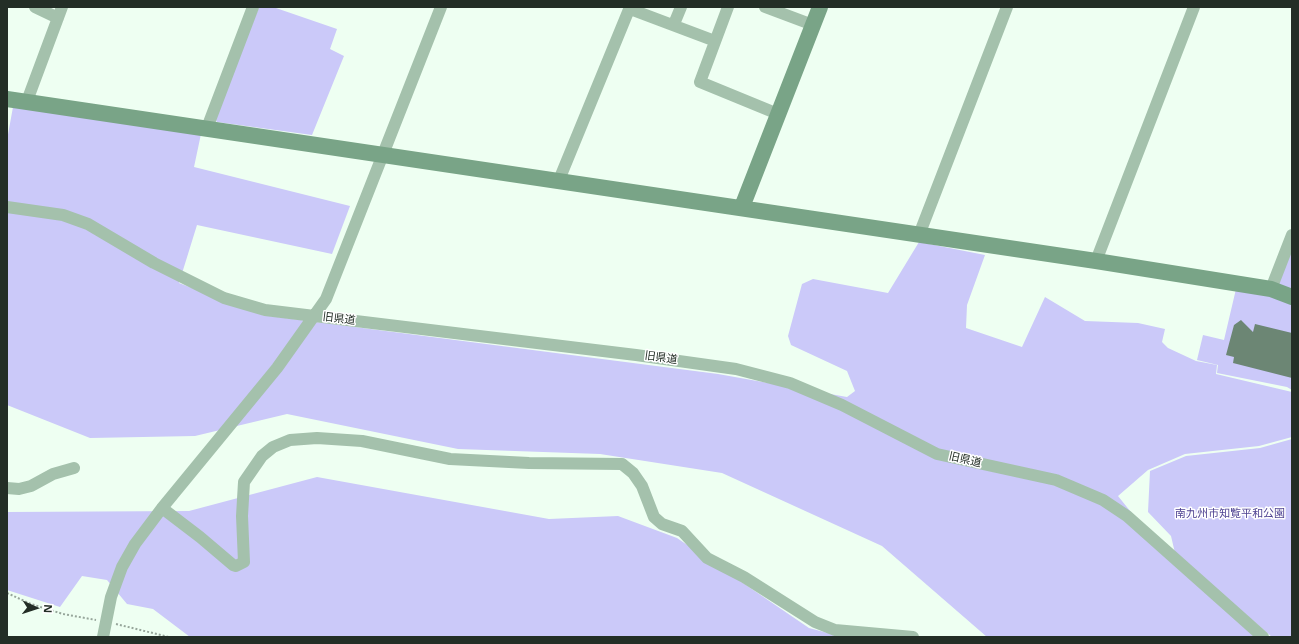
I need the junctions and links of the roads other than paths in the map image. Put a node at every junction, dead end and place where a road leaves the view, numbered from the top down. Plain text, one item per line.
1 (35, 7) edge
2 (253, 7) edge
3 (441, 7) edge
4 (681, 7) edge
5 (728, 7) edge
6 (765, 7) edge
7 (820, 7) edge
8 (1007, 7) edge
9 (1194, 7) edge
10 (630, 8) edge
11 (60, 12) edge
12 (674, 24) junction
13 (813, 25) junction
14 (715, 41) junction
15 (7, 99) edge
16 (27, 102) junction
17 (778, 114) junction
18 (207, 128) junction
19 (383, 154) junction
20 (559, 180) junction
21 (7, 207) edge
22 (742, 207) junction
23 (919, 235) junction
24 (1292, 235) edge
25 (1096, 261) junction
26 (1271, 289) junction
27 (1292, 297) edge
28 (314, 316) junction
29 (74, 468) dead end
30 (7, 488) edge
31 (162, 508) junction
32 (103, 637) edge
33 (913, 637) edge
34 (1263, 637) edge

1 - 11 street
2 - 18 street
3 - 19 street
4 - 12 street
5 - 14 street
6 - 13 street
7 - 13 street
8 - 23 street
9 - 25 street
10 - 12 street
10 - 20 street
11 - 16 street
12 - 14 street
13 - 17 street
14 - 17 street
15 - 16 street
16 - 18 street
17 - 22 street
18 - 19 street
19 - 20 street
19 - 28 street
20 - 22 street
21 - 28 street, 旧県道
22 - 23 street
23 - 25 street
24 - 26 street
25 - 26 street
26 - 27 street
28 - 31 street
28 - 34 street, 旧県道
29 - 30 street
31 - 32 street
31 - 33 street

